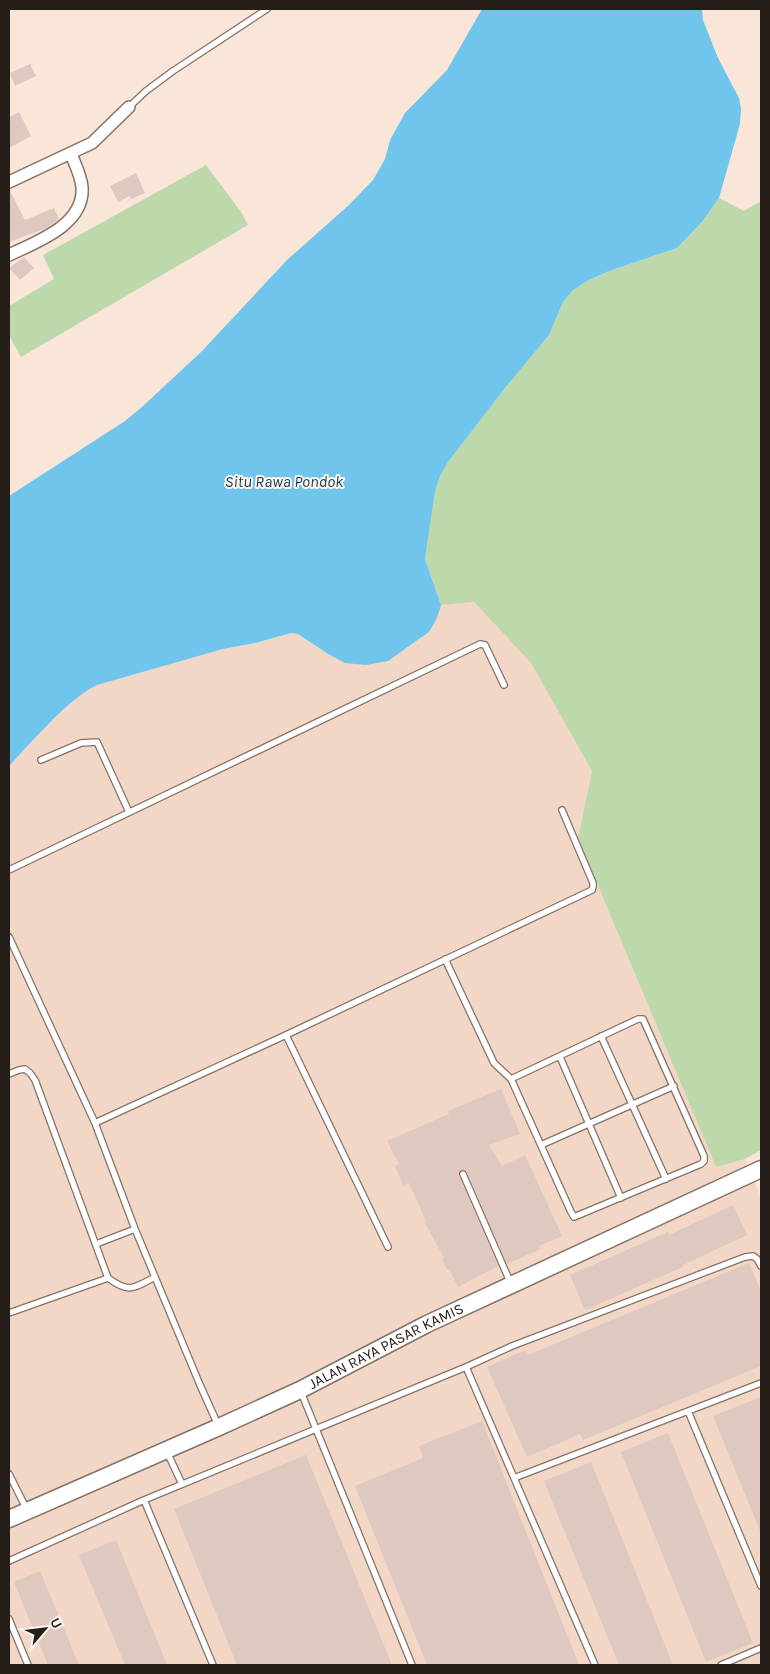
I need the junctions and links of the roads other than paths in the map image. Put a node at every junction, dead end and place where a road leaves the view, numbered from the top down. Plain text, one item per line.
1 (267, 9) edge
2 (129, 107) joint
3 (71, 154) junction
4 (9, 182) edge
5 (9, 255) edge
6 (504, 685) dead end
7 (41, 760) dead end
8 (562, 810) dead end
9 (128, 812) junction
10 (9, 870) edge
11 (9, 938) edge
12 (445, 959) junction
13 (286, 1035) junction
14 (601, 1036) junction
15 (560, 1057) junction
16 (9, 1074) edge
17 (511, 1079) junction
18 (674, 1086) junction
19 (632, 1106) junction
20 (95, 1123) junction
21 (589, 1124) junction
22 (541, 1145) junction
23 (761, 1169) edge
24 (463, 1174) dead end
25 (666, 1179) junction
26 (621, 1198) junction
27 (135, 1229) junction
28 (96, 1244) junction
29 (388, 1247) dead end
30 (761, 1266) edge
31 (155, 1277) junction
32 (108, 1278) junction
33 (511, 1284) junction
34 (9, 1313) edge
35 (466, 1367) junction
36 (761, 1383) edge
37 (300, 1390) junction
38 (688, 1411) junction
39 (219, 1427) junction
40 (315, 1428) junction
41 (166, 1450) junction
42 (9, 1474) edge
43 (514, 1478) junction
44 (182, 1484) junction
45 (144, 1500) junction
46 (27, 1510) junction
47 (9, 1519) edge
48 (9, 1561) edge
49 (761, 1586) edge
50 (9, 1619) edge
51 (761, 1648) edge
52 (28, 1665) edge
53 (213, 1665) edge
54 (412, 1665) edge
55 (595, 1665) edge
56 (722, 1665) edge

1 - 2 lane
2 - 3 street
3 - 4 street
3 - 5 street
6 - 9 lane
7 - 9 lane
8 - 12 lane
9 - 10 lane
11 - 20 lane
12 - 13 lane
12 - 17 lane
13 - 20 lane
13 - 29 lane
14 - 15 lane
14 - 18 lane
14 - 19 lane
15 - 17 lane
15 - 21 lane
16 - 28 lane
17 - 22 lane
18 - 19 lane
18 - 25 lane
19 - 21 lane
19 - 25 lane
20 - 27 lane
21 - 22 lane
21 - 26 lane
22 - 26 lane
23 - 33 main road, JALAN RAYA PASAR KAMIS
24 - 33 lane
25 - 26 lane
27 - 28 lane
27 - 31 lane
28 - 32 lane
30 - 35 lane
31 - 32 lane
31 - 39 lane
32 - 34 lane
33 - 37 main road, JALAN RAYA PASAR KAMIS
35 - 40 lane
35 - 43 lane
36 - 38 lane
37 - 39 main road, JALAN RAYA PASAR KAMIS
37 - 40 lane
38 - 43 lane
38 - 49 lane
39 - 41 main road, JALAN RAYA PASAR KAMIS
40 - 44 lane
40 - 54 lane
41 - 44 lane
41 - 46 main road, JALAN RAYA PASAR KAMIS
42 - 46 lane
43 - 55 lane
44 - 45 lane
45 - 48 lane
45 - 53 lane
46 - 47 main road, JALAN RAYA PASAR KAMIS
50 - 52 lane
51 - 56 lane

